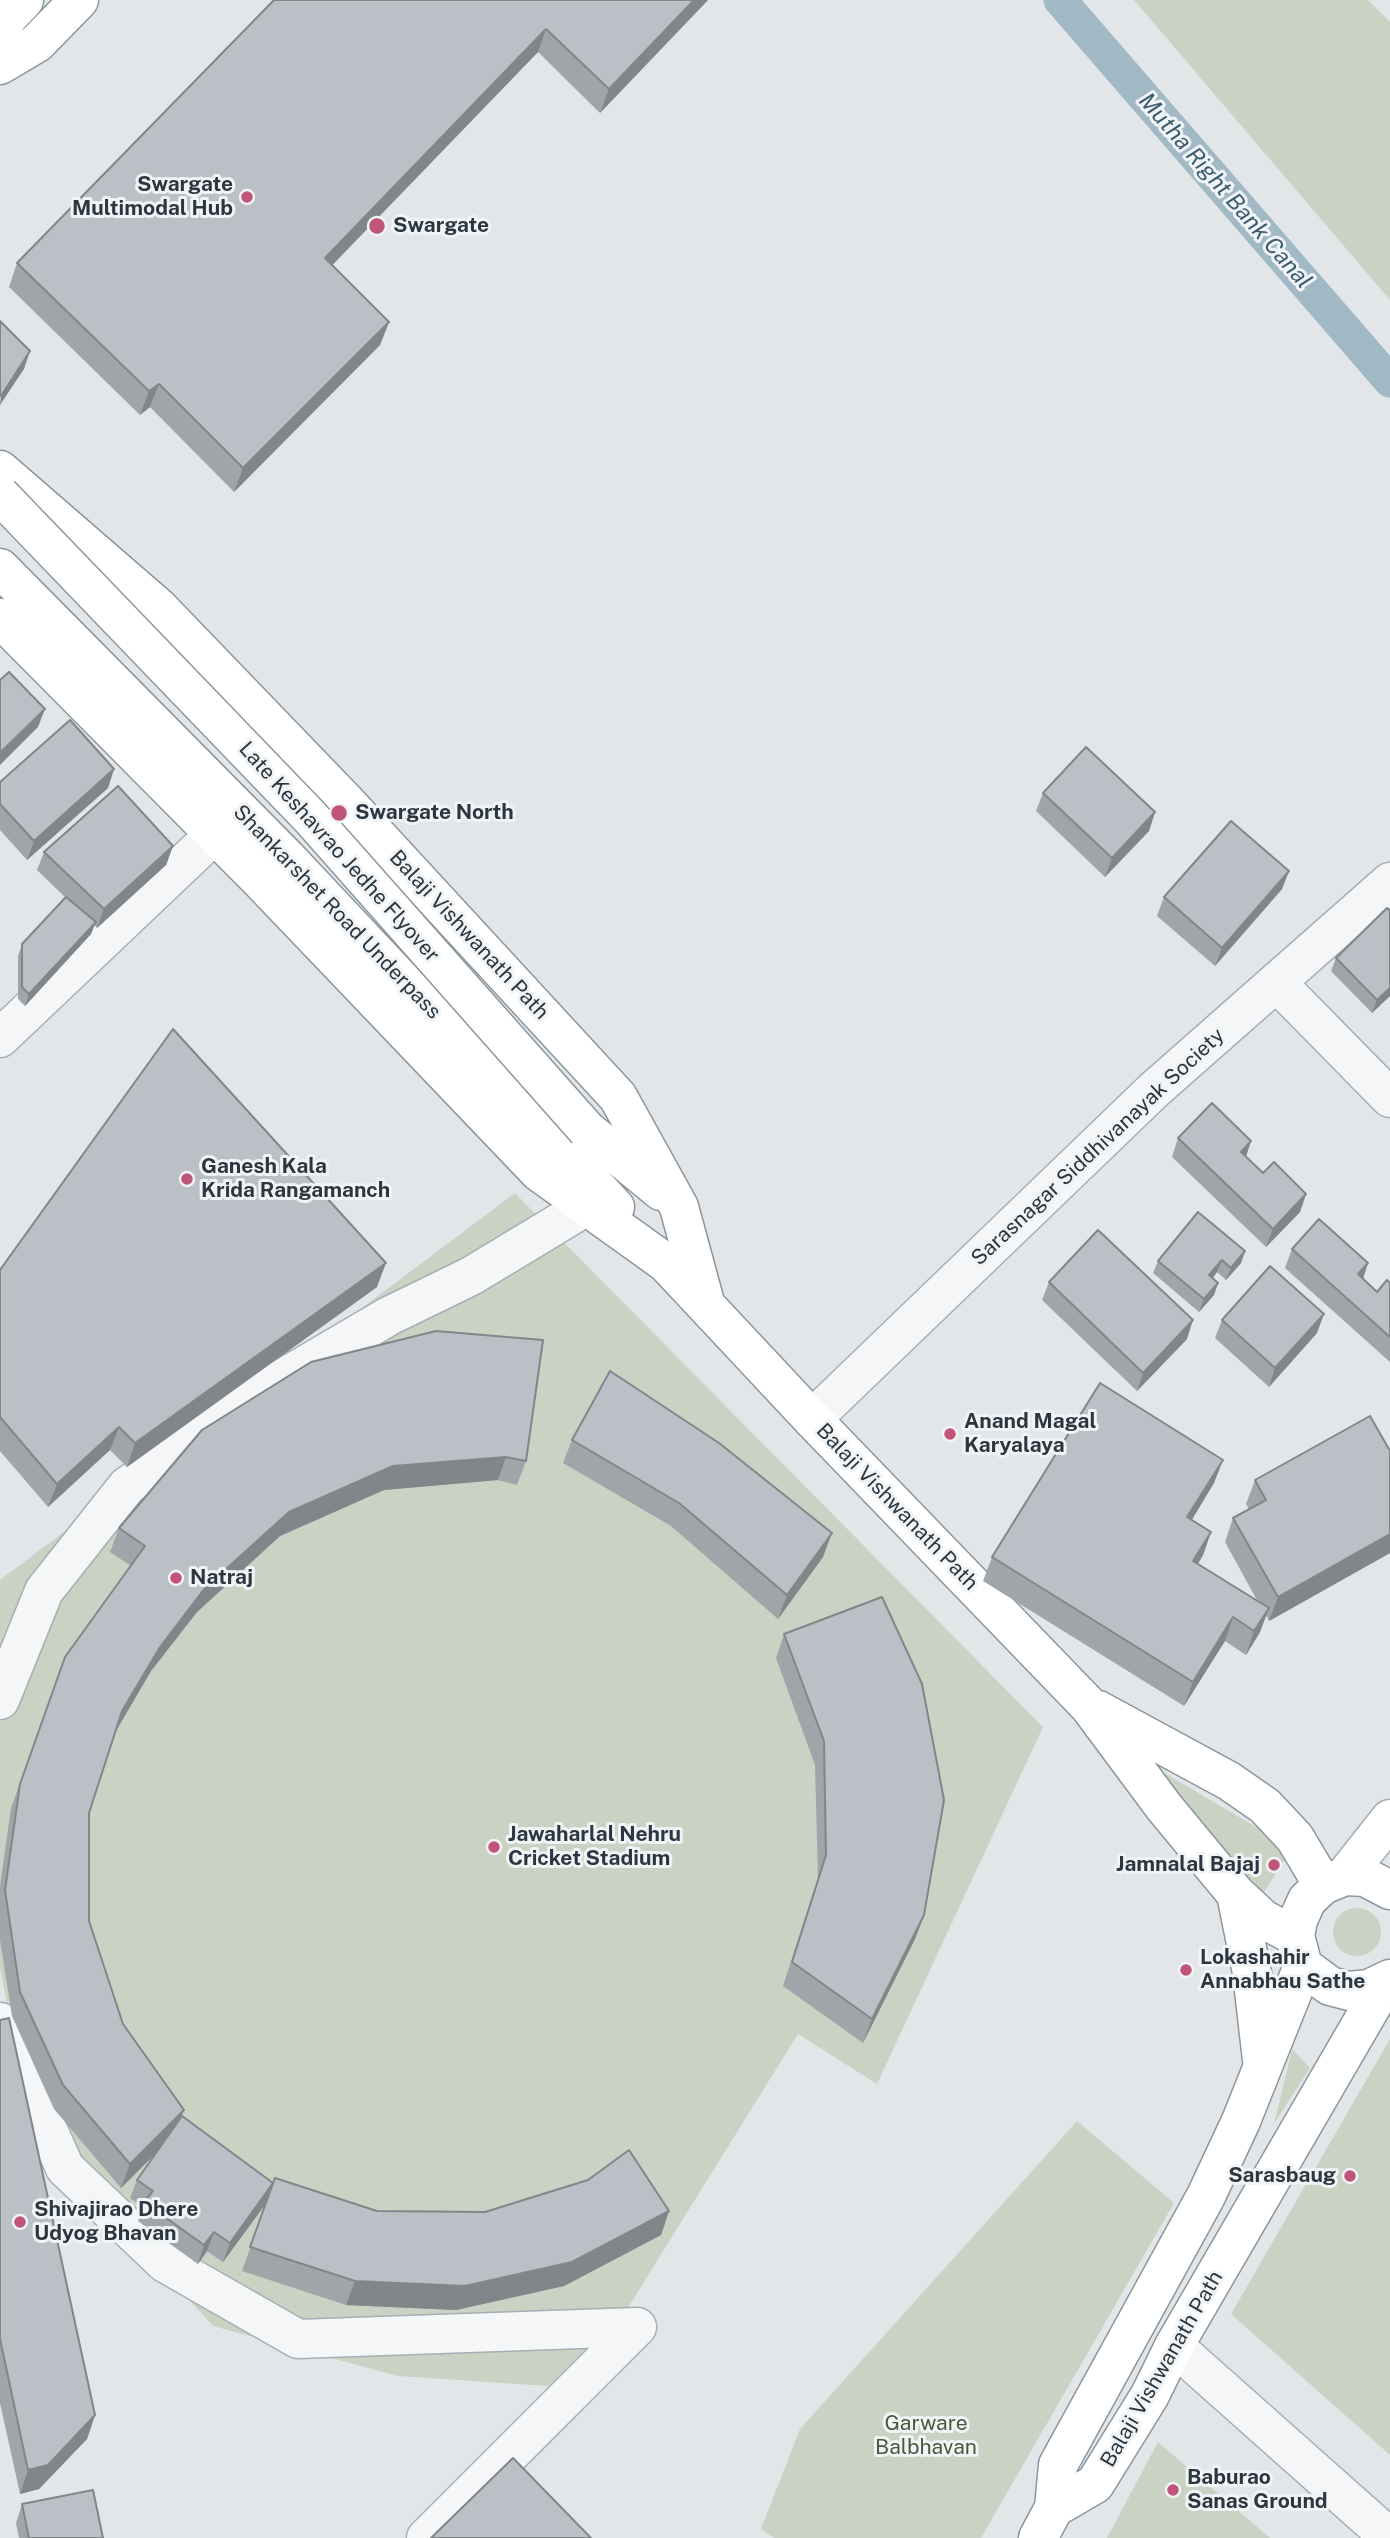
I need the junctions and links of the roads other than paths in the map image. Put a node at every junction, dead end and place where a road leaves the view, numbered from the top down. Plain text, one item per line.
1 (24, 0) edge
2 (79, 0) edge
3 (0, 25) edge
4 (0, 65) edge
5 (0, 470) edge
6 (0, 495) edge
7 (0, 568) edge
8 (0, 618) edge
9 (215, 834) junction
10 (1390, 882) edge
11 (1278, 984) junction
12 (0, 1038) edge
13 (1390, 1098) edge
14 (587, 1206) junction
15 (679, 1207) junction
16 (666, 1262) junction
17 (706, 1308) junction
18 (812, 1419) junction
19 (0, 1700) edge
20 (1090, 1706) junction
21 (1390, 1819) edge
22 (1334, 1881) junction
23 (1390, 1890) edge
24 (1236, 1894) junction
25 (1299, 1951) junction
26 (1387, 1981) edge
27 (0, 2022) edge
28 (1263, 2066) junction
29 (1174, 2346) junction
30 (1046, 2523) edge
31 (426, 2538) edge
32 (1390, 2538) edge

1 - 3 main road
2 - 4 main road
5 - 15 main road, Balaji Vishwanath Path
6 - 15 main road, Late Keshavrao Jedhe Flyover, bridge
7 - 16 main road, Shankarshet Road Underpass
8 - 9 main road, Balaji Vishwanath Path
9 - 12 street
9 - 14 main road, Balaji Vishwanath Path
10 - 11 street, Sarasnagar Siddhivanayak Society
11 - 13 street
11 - 18 street, Sarasnagar Siddhivanayak Society
14 - 16 main road, Balaji Vishwanath Path
14 - 19 street
15 - 17 main road, Balaji Vishwanath Path
16 - 17 main road, Balaji Vishwanath Path
17 - 18 main road, Balaji Vishwanath Path
18 - 20 main road, Balaji Vishwanath Path
20 - 22 main road, Balaji Vishwanath Path
20 - 24 main road, Balaji Vishwanath Path
21 - 22 main road
22 - 23 main road
22 - 25 main road, Balaji Vishwanath Path
24 - 25 main road, Balaji Vishwanath Path
24 - 28 main road
25 - 26 main road, Balaji Vishwanath Path
25 - 28 main road, Balaji Vishwanath Path
26 - 29 main road, Balaji Vishwanath Path
27 - 31 street
28 - 30 main road, Balaji Vishwanath Path
29 - 30 main road, Balaji Vishwanath Path
29 - 32 street

